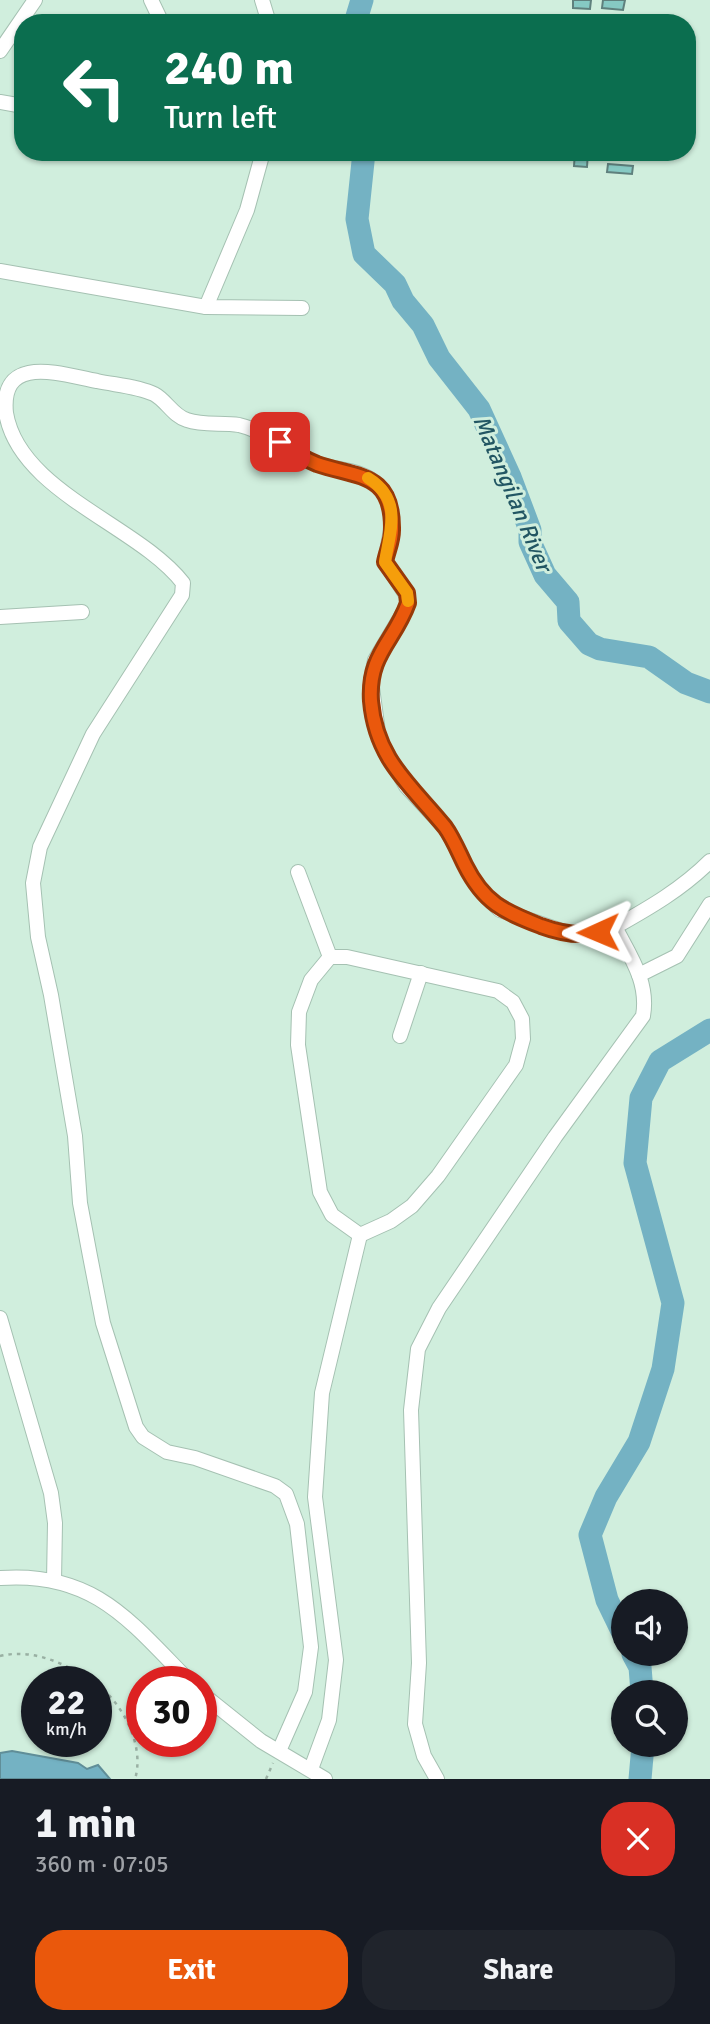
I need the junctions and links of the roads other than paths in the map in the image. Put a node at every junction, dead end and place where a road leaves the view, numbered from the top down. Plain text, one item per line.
1 (14, 31) edge
2 (0, 51) edge
3 (261, 161) edge
4 (0, 271) edge
5 (206, 307) junction
6 (302, 308) dead end
7 (82, 611) dead end
8 (0, 617) edge
9 (710, 861) edge
10 (298, 872) dead end
11 (710, 904) edge
12 (615, 927) junction
13 (330, 957) junction
14 (421, 973) junction
15 (639, 975) junction
16 (400, 1036) dead end
17 (360, 1235) junction
18 (0, 1318) edge
19 (0, 1578) edge
20 (54, 1581) junction
21 (174, 1666) edge
22 (217, 1709) edge
23 (279, 1751) junction
24 (311, 1769) junction
25 (325, 1779) edge
26 (437, 1779) edge

1 - 2 street
3 - 5 street
4 - 5 street
5 - 6 street
7 - 8 street
9 - 12 street
10 - 13 street
11 - 15 street
12 - 15 street
12 - 23 street
13 - 14 street
13 - 17 street
14 - 16 street
14 - 17 street
15 - 26 street
17 - 24 street
18 - 20 street
19 - 20 street
20 - 21 street
22 - 23 street
23 - 24 street
24 - 25 street

